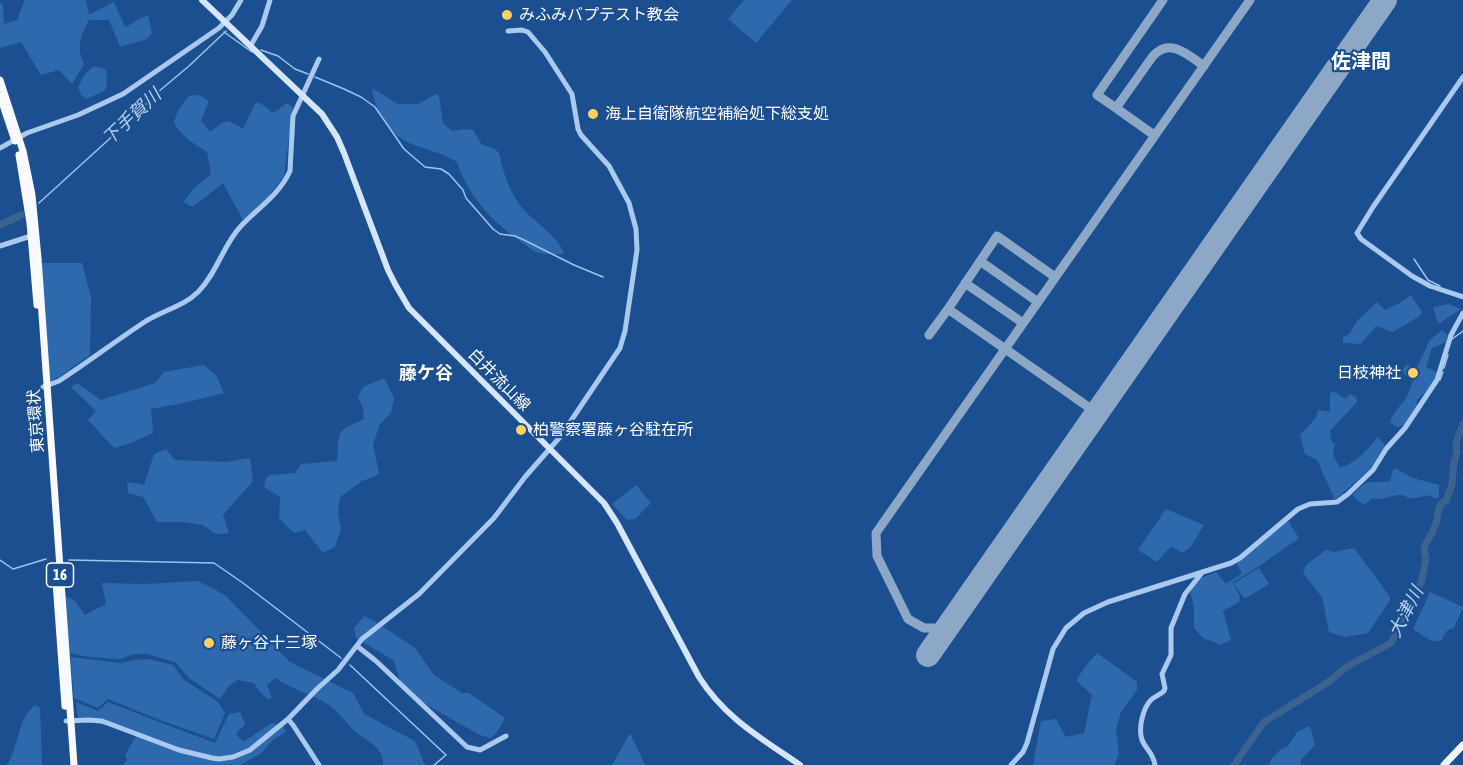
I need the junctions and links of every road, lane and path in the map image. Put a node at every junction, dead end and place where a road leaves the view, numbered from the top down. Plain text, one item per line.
1 (202, 0) edge
2 (241, 0) edge
3 (270, 0) edge
4 (226, 22) junction
5 (508, 31) dead end
6 (251, 45) junction
7 (319, 59) dead end
8 (1463, 77) edge
9 (0, 80) edge
10 (302, 95) junction
11 (0, 96) edge
12 (17, 138) junction
13 (0, 148) edge
14 (34, 235) junction
15 (0, 246) edge
16 (1463, 297) edge
17 (1463, 313) edge
18 (45, 386) junction
19 (549, 449) junction
20 (1202, 573) junction
21 (357, 646) junction
22 (288, 719) junction
23 (69, 721) junction
24 (506, 736) dead end
25 (1463, 745) edge
26 (72, 765) edge
27 (319, 765) edge
28 (800, 765) edge
29 (1011, 765) edge
30 (1155, 765) edge
31 (1444, 765) edge

1 - 4 main road, 白井流山線
2 - 4 street
3 - 6 street
4 - 6 main road, 白井流山線
4 - 12 street
5 - 19 street
6 - 10 main road, 白井流山線
7 - 10 street
8 - 16 street
9 - 12 highway, 東京環状 / 16
10 - 18 street
10 - 19 main road, 白井流山線
11 - 12 highway, 東京環状 / 16
12 - 13 street
12 - 14 highway, 東京環状 / 16
14 - 15 street
14 - 18 highway, 東京環状 / 16
17 - 20 street
18 - 23 highway, 東京環状 / 16
19 - 21 street
19 - 28 main road, 白井流山線
20 - 29 street
20 - 30 street
21 - 22 street
21 - 24 street
22 - 23 street
22 - 27 street
23 - 26 highway, 東京環状 / 16
25 - 31 main road

